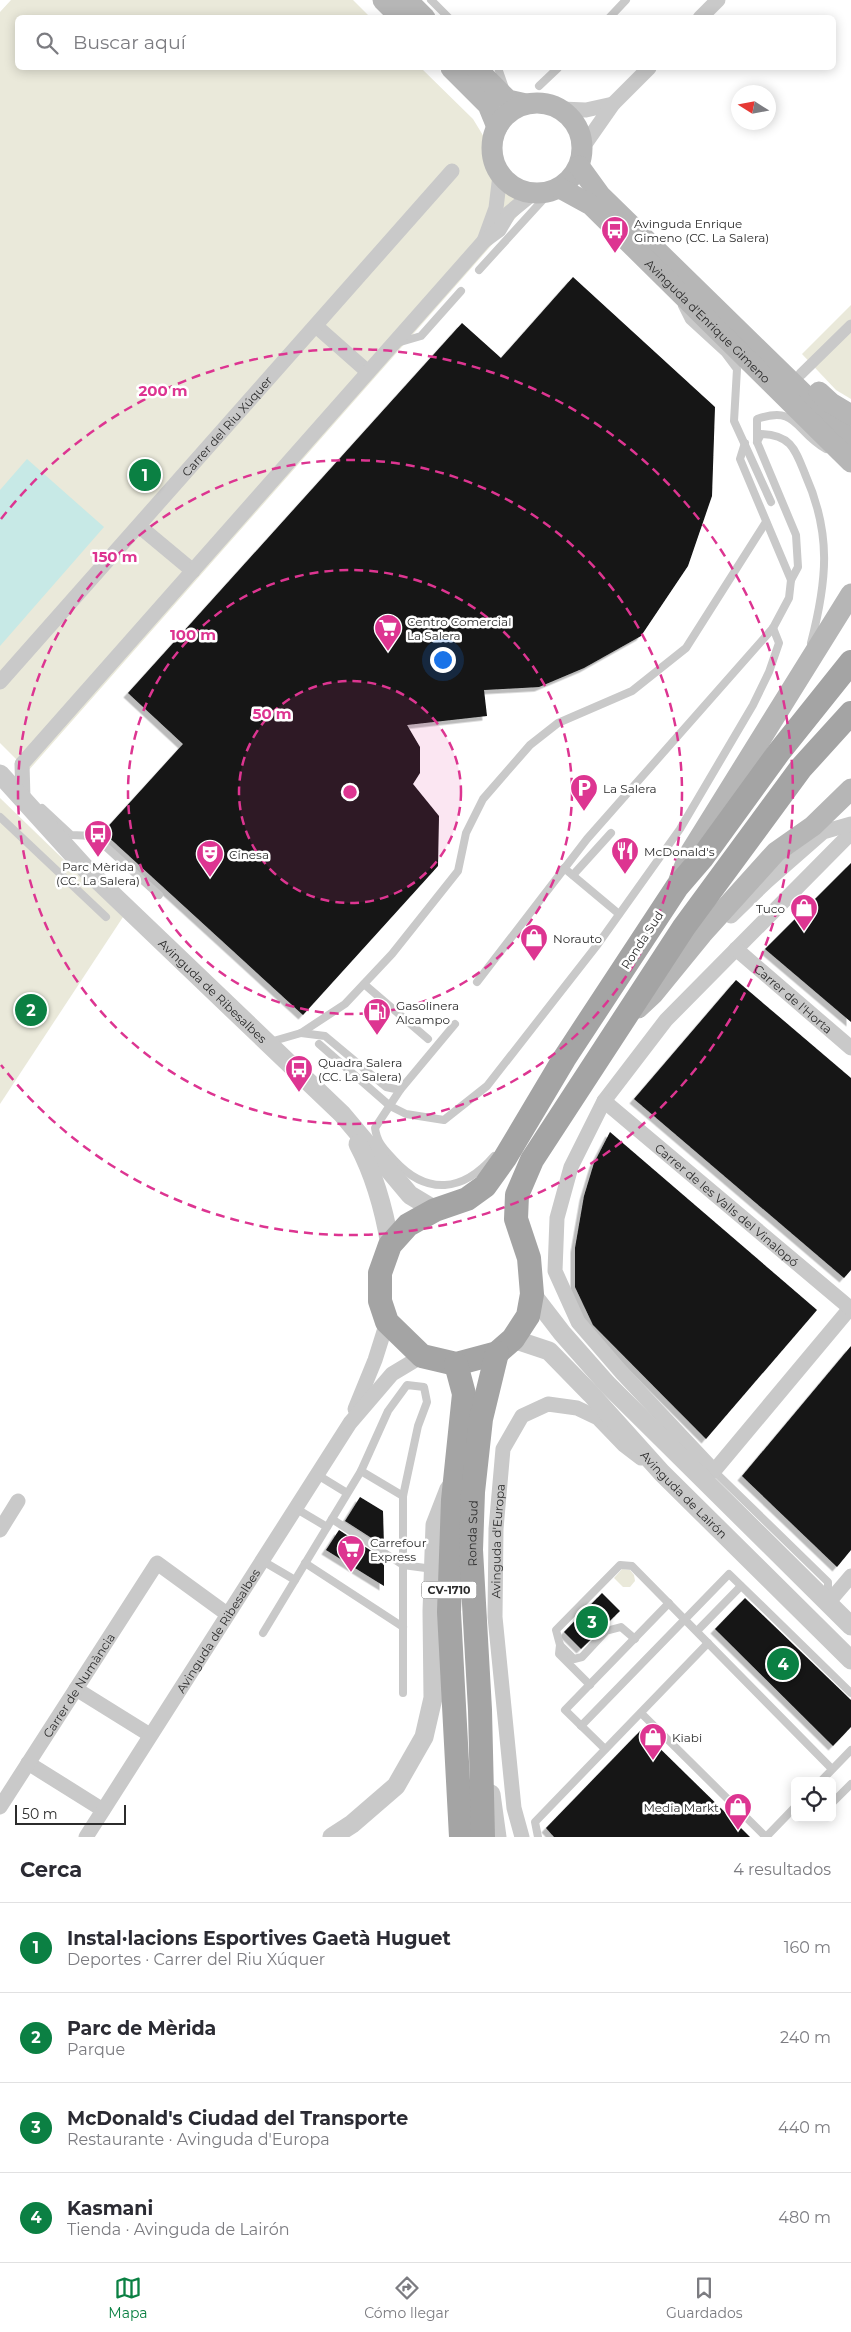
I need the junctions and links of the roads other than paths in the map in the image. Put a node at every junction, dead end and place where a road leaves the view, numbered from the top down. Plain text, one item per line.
1 (383, 0) edge
2 (407, 0) edge
3 (431, 0) edge
4 (626, 0) edge
5 (718, 0) edge
6 (398, 15) edge
7 (422, 15) edge
8 (446, 15) edge
9 (612, 15) edge
10 (703, 15) edge
11 (453, 70) edge
12 (478, 70) edge
13 (499, 70) edge
14 (556, 70) edge
15 (647, 70) edge
16 (539, 86) dead end
17 (517, 102) junction
18 (613, 104) junction
19 (561, 109) junction
20 (497, 127) junction
21 (581, 156) junction
22 (452, 171) dead end
23 (500, 176) junction
24 (547, 191) junction
25 (484, 242) junction
26 (479, 270) dead end
27 (672, 285) junction
28 (461, 291) dead end
29 (851, 325) edge
30 (316, 326) junction
31 (393, 344) junction
32 (763, 353) junction
33 (368, 372) junction
34 (801, 374) junction
35 (851, 415) edge
36 (851, 440) edge
37 (757, 442) junction
38 (745, 443) junction
39 (851, 462) edge
40 (772, 502) dead end
41 (766, 522) junction
42 (139, 526) junction
43 (192, 571) junction
44 (791, 580) junction
45 (851, 594) edge
46 (773, 628) junction
47 (851, 662) edge
48 (0, 682) edge
49 (788, 695) junction
50 (851, 713) edge
51 (22, 764) junction
52 (7, 782) edge
53 (851, 789) edge
54 (0, 817) edge
55 (43, 820) junction
56 (851, 824) edge
57 (63, 828) junction
58 (610, 833) dead end
59 (851, 833) edge
60 (83, 866) junction
61 (564, 868) junction
62 (573, 875) junction
63 (677, 887) junction
64 (158, 896) dead end
65 (619, 914) junction
66 (106, 917) dead end
67 (736, 949) junction
68 (688, 953) junction
69 (477, 982) dead end
70 (364, 984) junction
71 (455, 1024) dead end
72 (620, 1025) junction
73 (300, 1033) junction
74 (428, 1039) dead end
75 (267, 1043) junction
76 (319, 1044) dead end
77 (851, 1048) edge
78 (400, 1090) junction
79 (604, 1101) junction
80 (390, 1106) junction
81 (530, 1113) junction
82 (342, 1114) junction
83 (435, 1210) junction
84 (390, 1245) junction
85 (532, 1294) junction
86 (851, 1307) edge
87 (387, 1322) junction
88 (505, 1346) junction
89 (422, 1356) junction
90 (456, 1364) junction
91 (350, 1423) junction
92 (696, 1460) junction
93 (361, 1471) junction
94 (714, 1471) junction
95 (662, 1473) junction
96 (316, 1474) junction
97 (455, 1474) junction
98 (347, 1493) junction
99 (403, 1496) junction
100 (18, 1501) dead end
101 (294, 1508) junction
102 (332, 1519) junction
103 (327, 1527) junction
104 (0, 1530) edge
105 (261, 1560) junction
106 (305, 1563) junction
107 (403, 1565) junction
108 (433, 1569) junction
109 (851, 1576) edge
110 (295, 1580) junction
111 (741, 1586) junction
112 (669, 1603) junction
113 (828, 1603) junction
114 (227, 1614) junction
115 (685, 1619) junction
116 (851, 1626) edge
117 (403, 1627) junction
118 (697, 1631) junction
119 (263, 1633) dead end
120 (635, 1639) junction
121 (708, 1643) junction
122 (560, 1645) junction
123 (851, 1660) edge
124 (590, 1685) junction
125 (76, 1689) junction
126 (403, 1693) dead end
127 (851, 1693) edge
128 (480, 1710) junction
129 (641, 1713) junction
130 (582, 1726) junction
131 (150, 1735) junction
132 (605, 1750) junction
133 (851, 1750) edge
134 (28, 1763) junction
135 (832, 1769) junction
136 (825, 1777) edge
137 (851, 1784) edge
138 (836, 1799) edge
139 (0, 1807) edge
140 (103, 1810) junction
141 (791, 1811) edge
142 (86, 1837) edge
143 (332, 1837) edge
144 (460, 1837) edge
145 (483, 1837) edge
146 (497, 1837) edge
147 (522, 1837) edge
148 (538, 1837) edge
149 (766, 1837) edge

1 - 6 main road
2 - 7 main road
3 - 8 lane
4 - 9 lane
5 - 10 street
11 - 20 main road
12 - 17 main road
13 - 17 lane
14 - 16 lane
15 - 18 street
17 - 19 main road
17 - 20 main road
18 - 19 street
18 - 21 street
19 - 21 main road
20 - 23 main road
21 - 24 main road
21 - 32 main road, Avinguda d'Enrique Gimeno
22 - 30 street, Carrer del Riu Xúquer
23 - 24 main road
23 - 25 street
24 - 25 street
24 - 26 lane
24 - 27 main road, Avinguda d'Enrique Gimeno
25 - 31 street
27 - 38 lane
27 - 39 main road, Avinguda d'Enrique Gimeno
28 - 31 lane
29 - 34 street
30 - 33 street
30 - 42 street, Carrer del Riu Xúquer
31 - 33 street
32 - 34 main road
32 - 36 main road, Avinguda d'Enrique Gimeno
33 - 43 street
34 - 35 main road
37 - 39 lane
37 - 44 lane
37 - 49 lane
38 - 40 lane
38 - 41 lane
41 - 44 lane
41 - 70 lane
42 - 43 street
42 - 48 street, Carrer del Riu Xúquer
43 - 51 street
44 - 46 lane
45 - 49 main road
46 - 61 lane
46 - 65 lane
47 - 63 main road, Ronda Sud
49 - 63 main road
50 - 72 main road
51 - 52 street
51 - 52 street
52 - 55 street, Avinguda de Ribesalbes
52 - 57 lane
52 - 60 street, Avinguda de Ribesalbes
53 - 68 main road
54 - 66 lane
55 - 57 lane
55 - 60 street, Avinguda de Ribesalbes
56 - 68 street
57 - 64 lane
58 - 62 lane
59 - 67 street
60 - 75 street, Avinguda de Ribesalbes
61 - 62 lane
61 - 69 lane
62 - 65 lane
63 - 81 main road, Ronda Sud
65 - 80 lane
67 - 77 street, Carrer de l'Horta
67 - 79 street
68 - 72 main road
70 - 73 lane
70 - 74 lane
71 - 78 lane
72 - 85 main road, Ronda Sud
73 - 75 lane
73 - 78 lane
75 - 82 street, Avinguda de Ribesalbes
76 - 80 lane
78 - 80 lane
79 - 86 street, Carrer de les Valls del Vinalopó
79 - 92 street, Avinguda de Lairón
80 - 81 lane
81 - 83 main road, Ronda Sud
82 - 83 street, Avinguda de Ribesalbes
82 - 84 street, Avinguda de Ribesalbes
83 - 84 main road, Ronda Sud
84 - 87 main road
85 - 88 main road, Ronda Sud
85 - 92 street, Avinguda de Lairón
86 - 94 street
87 - 89 main road
87 - 91 street, Avinguda de Ribesalbes
88 - 90 main road
88 - 95 street, Avinguda de Lairón
88 - 128 main road, Ronda Sud / CV-1710
89 - 90 main road
89 - 91 street, Avinguda de Ribesalbes
90 - 97 main road, Ronda Sud / CV-1710
91 - 96 street, Avinguda de Ribesalbes
92 - 94 street, Avinguda de Lairón
92 - 113 street, Avinguda de Lairón
93 - 98 lane
93 - 99 lane
93 - 99 lane
94 - 113 lane
95 - 123 street, Avinguda de Lairón
95 - 147 street, Avinguda d'Europa
96 - 98 lane
96 - 101 street, Avinguda de Ribesalbes
97 - 108 street
97 - 144 main road, Ronda Sud / CV-1710
98 - 102 lane
99 - 107 lane
100 - 104 street
101 - 103 lane
101 - 105 street, Avinguda de Ribesalbes
102 - 103 lane
102 - 107 lane
103 - 106 lane
105 - 110 lane
105 - 114 street, Avinguda de Ribesalbes
106 - 110 lane
106 - 117 lane
107 - 108 lane
107 - 117 lane
108 - 143 street
109 - 113 street
110 - 119 lane
111 - 115 lane
111 - 118 lane
111 - 127 lane
112 - 115 lane
112 - 120 lane
112 - 122 lane
113 - 116 street, Avinguda de Lairón
114 - 125 street, Carrer de Numància
114 - 131 street, Avinguda de Ribesalbes
115 - 118 lane
115 - 130 lane
117 - 126 lane
118 - 121 lane
120 - 122 lane
120 - 124 lane
121 - 129 lane
121 - 135 lane
122 - 124 lane
124 - 130 lane
125 - 131 street
125 - 134 street, Carrer de Numància
128 - 145 main road, Ronda Sud / CV-1710
128 - 146 street
129 - 132 lane
129 - 149 lane
130 - 132 lane
131 - 140 street, Avinguda de Ribesalbes
132 - 148 lane
133 - 135 lane
134 - 139 street, Carrer de Numància
134 - 140 street
135 - 136 lane
137 - 138 lane
140 - 142 street, Avinguda de Ribesalbes
141 - 149 lane

